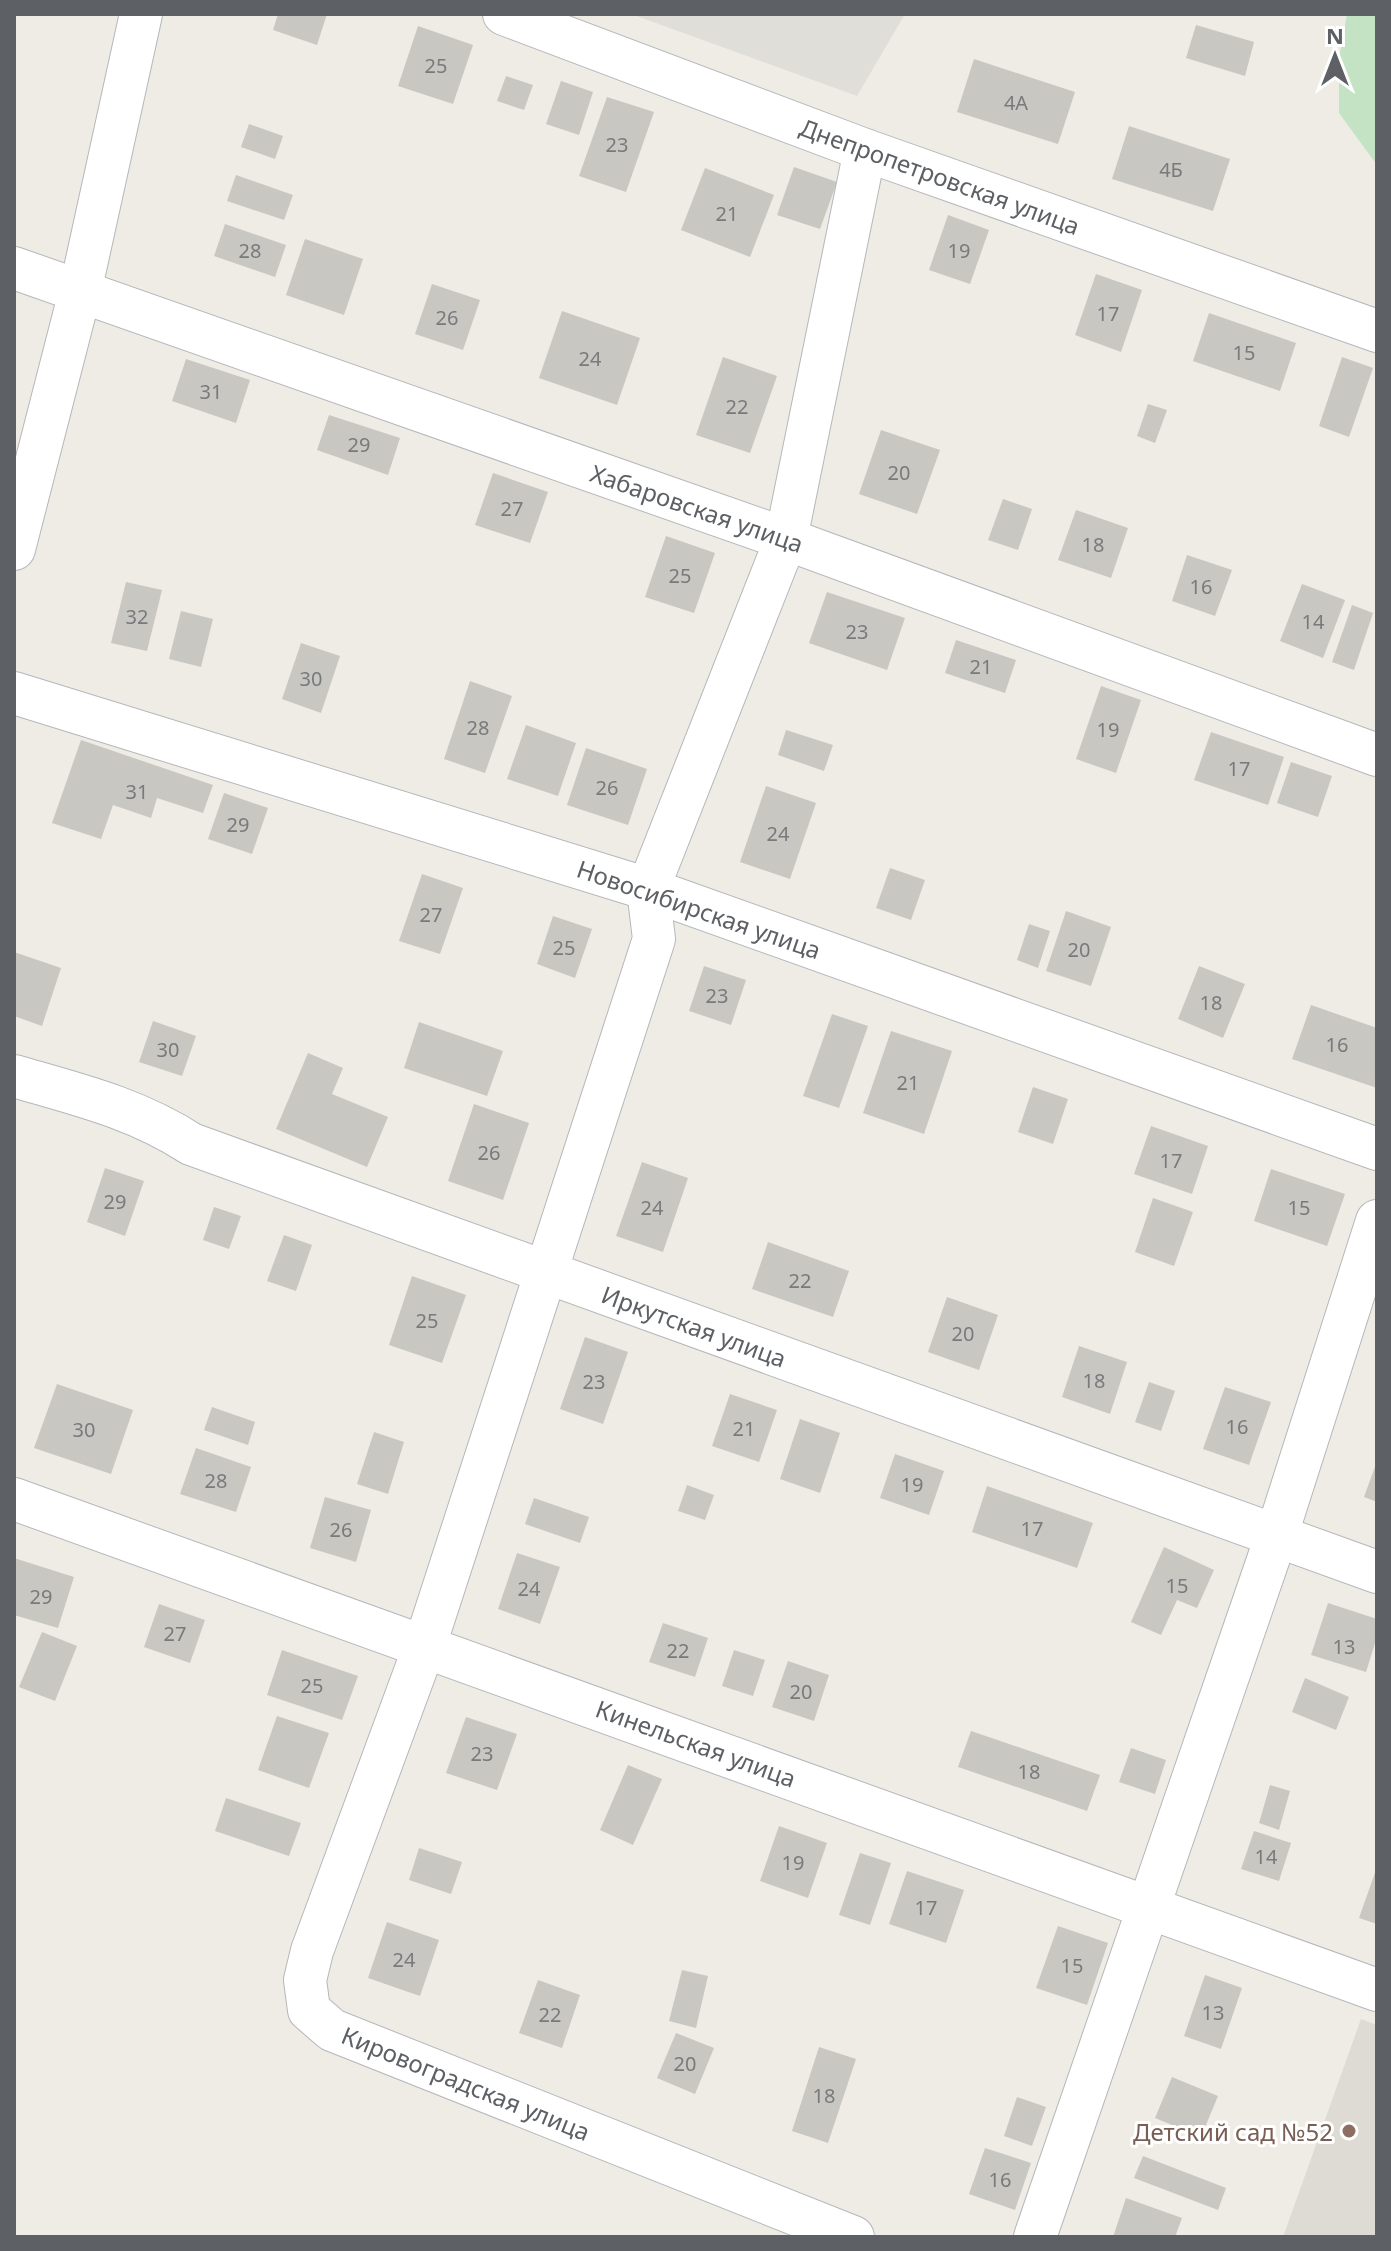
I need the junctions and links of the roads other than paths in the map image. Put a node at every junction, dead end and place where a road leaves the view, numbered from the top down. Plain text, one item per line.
1 (141, 14) edge
2 (504, 14) edge
3 (865, 150) junction
4 (14, 268) edge
5 (80, 292) junction
6 (1377, 331) edge
7 (786, 539) junction
8 (14, 549) edge
9 (14, 693) edge
10 (1377, 755) edge
11 (648, 889) junction
12 (14, 1076) edge
13 (1377, 1149) edge
14 (1377, 1221) edge
15 (544, 1271) junction
16 (14, 1499) edge
17 (1276, 1537) junction
18 (1377, 1572) edge
19 (425, 1645) junction
20 (1148, 1906) junction
21 (1377, 1990) edge
22 (853, 2237) edge
23 (1035, 2237) edge

1 - 5 street
2 - 3 street, Днепропетровская улица
3 - 6 street, Днепропетровская улица
3 - 7 street
4 - 5 street, Хабаровская улица
5 - 7 street, Хабаровская улица
5 - 8 street
7 - 10 street, Хабаровская улица
7 - 11 street
9 - 11 street, Новосибирская улица
11 - 13 street, Новосибирская улица
11 - 15 street
12 - 15 street, Иркутская улица
14 - 17 street
15 - 17 street, Иркутская улица
15 - 19 street
16 - 19 street, Кинельская улица
17 - 18 street, Иркутская улица
17 - 20 street
19 - 20 street, Кинельская улица
19 - 22 street, Кировоградская улица
20 - 21 street, Кинельская улица
20 - 23 street

